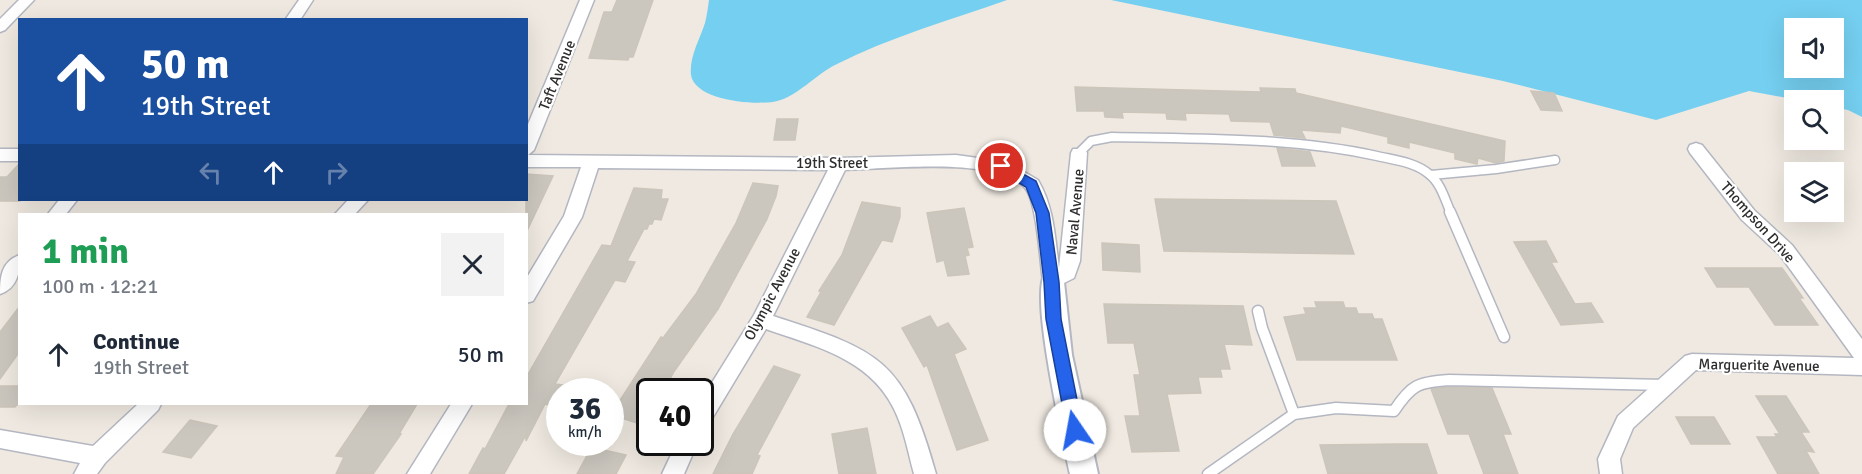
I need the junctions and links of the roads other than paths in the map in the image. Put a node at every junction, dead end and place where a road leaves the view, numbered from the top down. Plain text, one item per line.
1 (27, 0) edge
2 (306, 0) edge
3 (587, 0) edge
4 (293, 18) edge
5 (0, 27) edge
6 (528, 145) edge
7 (1696, 149) dead end
8 (1079, 153) joint
9 (0, 155) edge
10 (18, 155) edge
11 (528, 160) edge
12 (1555, 160) dead end
13 (591, 162) junction
14 (839, 164) junction
15 (1431, 175) junction
16 (67, 201) edge
17 (358, 201) edge
18 (58, 213) edge
19 (345, 213) edge
20 (18, 264) edge
21 (1052, 282) junction
22 (0, 287) edge
23 (528, 293) edge
24 (1258, 311) dead end
25 (760, 320) junction
26 (1504, 337) dead end
27 (1862, 354) edge
28 (1862, 367) edge
29 (1667, 385) junction
30 (714, 397) edge
31 (150, 405) edge
32 (461, 405) edge
33 (1294, 414) junction
34 (0, 439) edge
35 (97, 456) junction
36 (681, 456) edge
37 (85, 474) edge
38 (417, 474) edge
39 (673, 474) edge
40 (925, 474) edge
41 (1084, 474) edge
42 (1208, 474) edge
43 (1611, 474) edge

1 - 5 street
2 - 4 street
3 - 6 street, Taft Avenue
7 - 27 street, Thompson Drive
8 - 15 lane
8 - 21 street, Naval Avenue
9 - 10 street
11 - 13 street, 19th Street
12 - 15 lane
13 - 14 street, 19th Street
13 - 23 street
14 - 21 street, 19th Street
14 - 25 street, Olympic Avenue
15 - 26 lane
16 - 18 street
17 - 19 street
20 - 22 street
21 - 41 street
24 - 33 lane
25 - 30 street, Olympic Avenue
25 - 40 street
28 - 29 street, Marguerite Avenue
29 - 33 lane
29 - 43 street, Marguerite Avenue
31 - 35 street
32 - 38 street
33 - 42 lane
34 - 35 street
35 - 37 street
36 - 39 street

